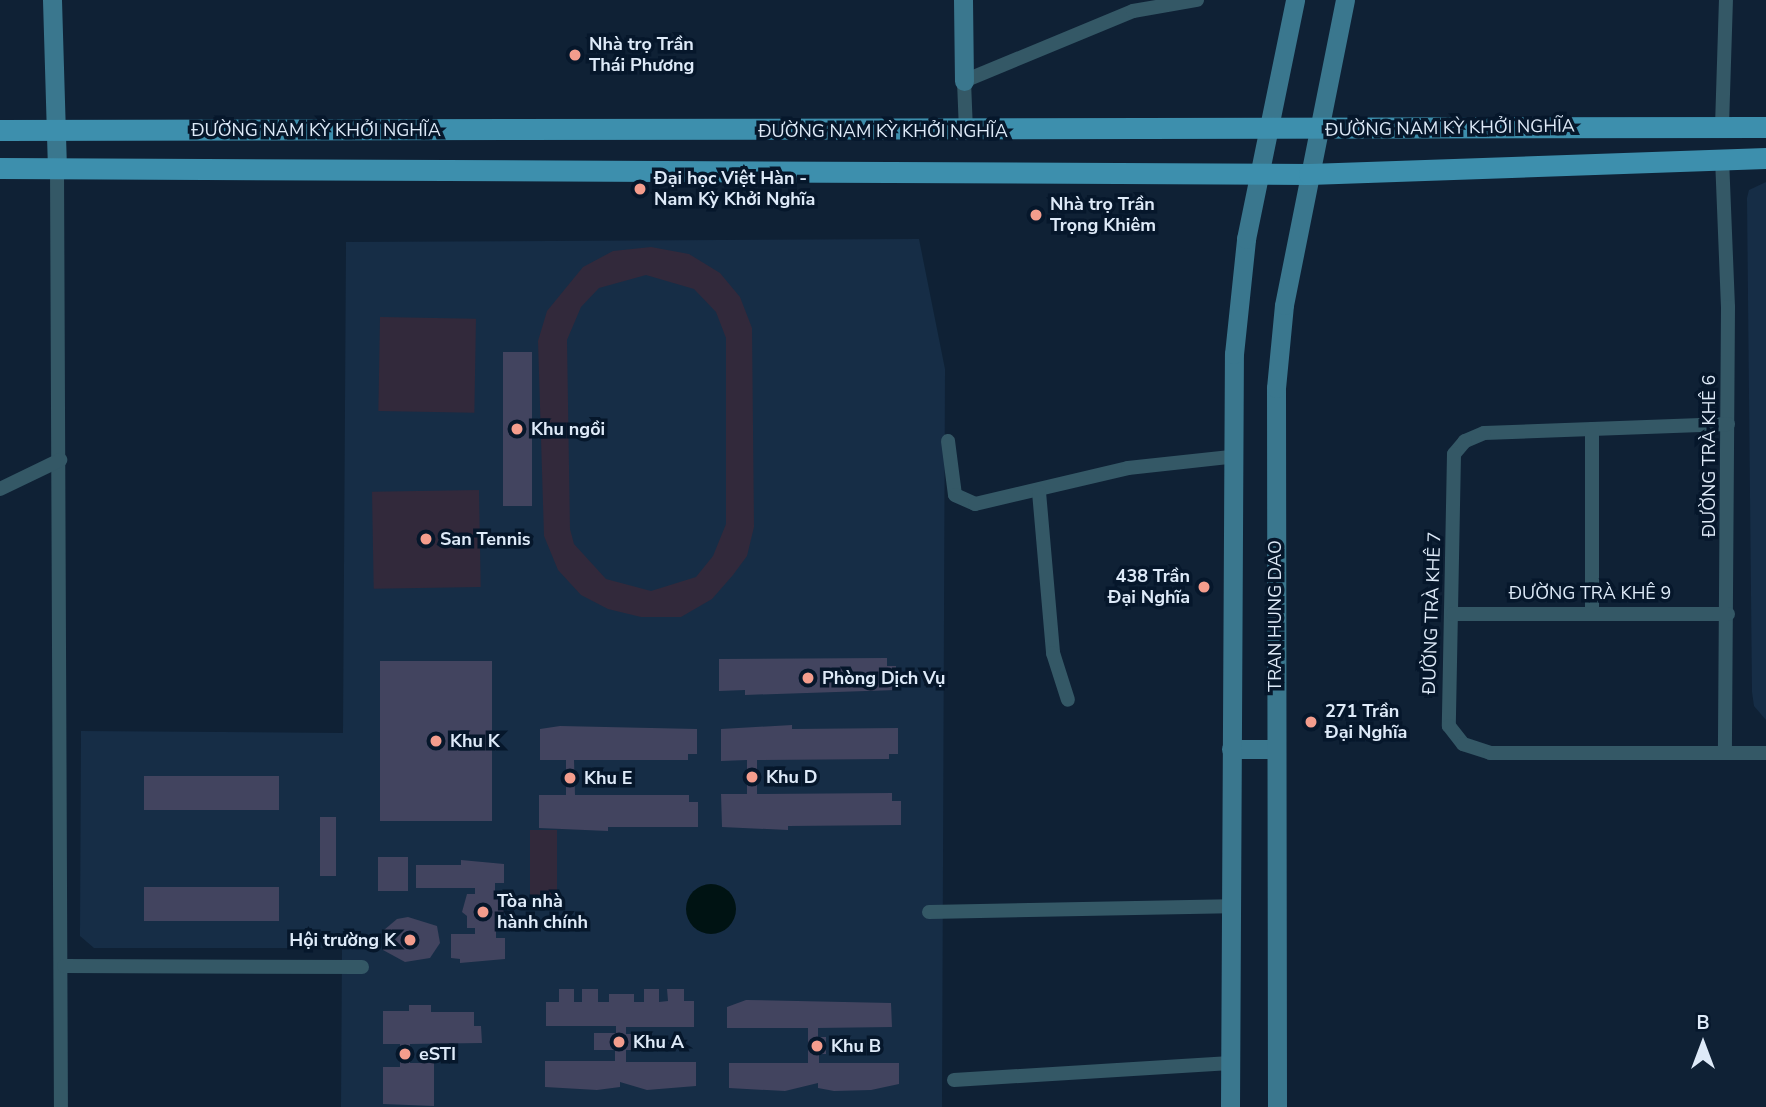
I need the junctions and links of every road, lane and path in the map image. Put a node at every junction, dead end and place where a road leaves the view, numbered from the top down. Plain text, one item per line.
1 (52, 0) edge
2 (963, 0) edge
3 (1197, 0) edge
4 (1296, 0) edge
5 (1345, 0) edge
6 (1726, 0) edge
7 (1132, 6) edge
8 (964, 81) junction
9 (1723, 126) junction
10 (1766, 127) edge
11 (1317, 129) junction
12 (0, 130) edge
13 (53, 130) junction
14 (1267, 130) junction
15 (967, 131) junction
16 (1723, 158) junction
17 (1766, 158) edge
18 (0, 168) edge
19 (57, 168) junction
20 (1258, 172) junction
21 (1309, 174) junction
22 (1728, 424) junction
23 (1592, 429) junction
24 (948, 441) dead end
25 (1230, 457) junction
26 (60, 460) junction
27 (0, 489) edge
28 (1039, 492) junction
29 (1592, 610) junction
30 (1453, 614) junction
31 (1728, 614) junction
32 (1068, 700) dead end
33 (1231, 749) junction
34 (1276, 749) junction
35 (1725, 753) junction
36 (1766, 753) edge
37 (1229, 906) junction
38 (929, 912) dead end
39 (64, 966) junction
40 (362, 967) dead end
41 (1230, 1063) junction
42 (954, 1080) dead end
43 (61, 1107) edge
44 (1230, 1107) edge
45 (1277, 1107) edge

1 - 13 main road
2 - 8 main road
3 - 7 street
4 - 14 main road
5 - 11 main road, TRAN HUNG DAO
6 - 9 street
7 - 8 street
8 - 15 street
9 - 10 main road, ĐƯỜNG NAM KỲ KHỞI NGHĨA
9 - 11 main road, ĐƯỜNG NAM KỲ KHỞI NGHĨA
9 - 16 main road
11 - 14 main road, ĐƯỜNG NAM KỲ KHỞI NGHĨA
11 - 21 main road, TRAN HUNG DAO
12 - 13 main road, ĐƯỜNG NAM KỲ KHỞI NGHĨA
13 - 15 main road, ĐƯỜNG NAM KỲ KHỞI NGHĨA
13 - 19 main road
14 - 15 main road, ĐƯỜNG NAM KỲ KHỞI NGHĨA
14 - 20 main road
16 - 17 main road, ĐƯỜNG NAM KỲ KHỞI NGHĨA
16 - 21 main road, ĐƯỜNG NAM KỲ KHỞI NGHĨA
16 - 22 street, ĐƯỜNG TRÀ KHÊ 6
18 - 19 main road, ĐƯỜNG NAM KỲ KHỞI NGHĨA
19 - 20 main road, ĐƯỜNG NAM KỲ KHỞI NGHĨA
19 - 26 street
20 - 21 main road, ĐƯỜNG NAM KỲ KHỞI NGHĨA
20 - 25 main road
21 - 34 main road, TRAN HUNG DAO
22 - 23 street, ĐƯỜNG TRÀ KHÊ 7
22 - 31 street, ĐƯỜNG TRÀ KHÊ 6
23 - 29 street
23 - 30 street, ĐƯỜNG TRÀ KHÊ 7
24 - 28 street
25 - 28 street
25 - 33 main road
26 - 27 street
26 - 39 street
28 - 32 street
29 - 30 street, ĐƯỜNG TRÀ KHÊ 9
29 - 31 street, ĐƯỜNG TRÀ KHÊ 9
30 - 35 street, ĐƯỜNG TRÀ KHÊ 7
31 - 35 street, ĐƯỜNG TRÀ KHÊ 6
33 - 34 main road
33 - 37 main road
34 - 45 main road, TRAN HUNG DAO
35 - 36 street, ĐƯỜNG TRÀ KHÊ 7
37 - 38 street
37 - 41 main road
39 - 40 street
39 - 43 street
41 - 42 street
41 - 44 main road

